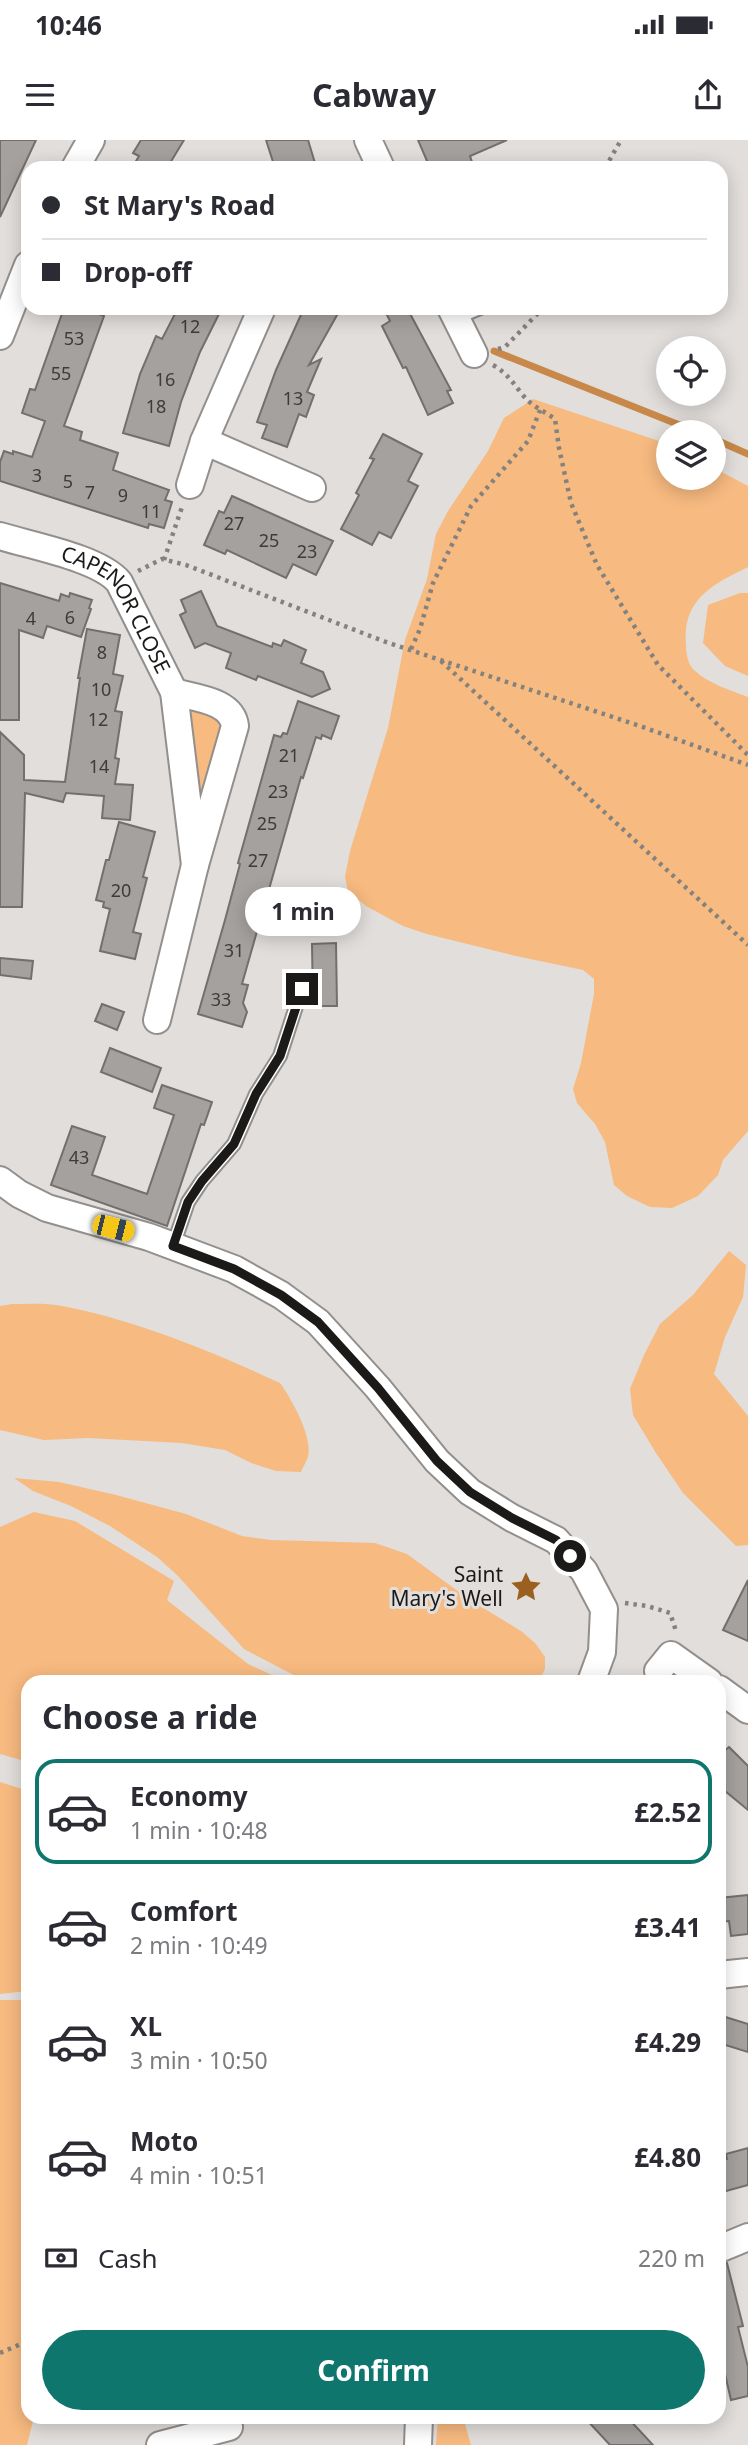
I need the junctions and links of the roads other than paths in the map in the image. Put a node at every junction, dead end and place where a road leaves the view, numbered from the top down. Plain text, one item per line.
1 (91, 140) edge
2 (368, 140) edge
3 (79, 161) edge
4 (378, 161) edge
5 (21, 283) edge
6 (259, 315) edge
7 (464, 315) edge
8 (0, 336) edge
9 (474, 354) road end
10 (204, 441) junction
11 (190, 485) road end
12 (312, 488) dead end
13 (0, 536) edge
14 (174, 692) junction
15 (195, 865) junction
16 (302, 989) dead end
17 (157, 1020) dead end
18 (0, 1180) edge
19 (179, 1248) junction
20 (664, 1663) road end
21 (593, 1675) edge
22 (692, 1675) edge
23 (726, 1694) edge
24 (748, 1710) edge
25 (748, 1972) edge
26 (726, 1974) edge
27 (748, 2237) edge
28 (726, 2246) edge
29 (419, 2424) edge
30 (229, 2427) dead end
31 (203, 2440) edge
32 (160, 2445) edge
33 (418, 2445) edge

1 - 3 street
2 - 4 street
5 - 8 street
6 - 10 street
7 - 9 street
10 - 11 street
10 - 12 street
13 - 14 street, CAPENOR CLOSE
14 - 15 street, CAPENOR CLOSE
14 - 15 street, CAPENOR CLOSE
15 - 17 street, CAPENOR CLOSE
16 - 19 lane
18 - 19 street
19 - 21 street
20 - 22 street
23 - 24 street
25 - 26 street
27 - 28 street
29 - 33 street
30 - 31 street
31 - 32 street

